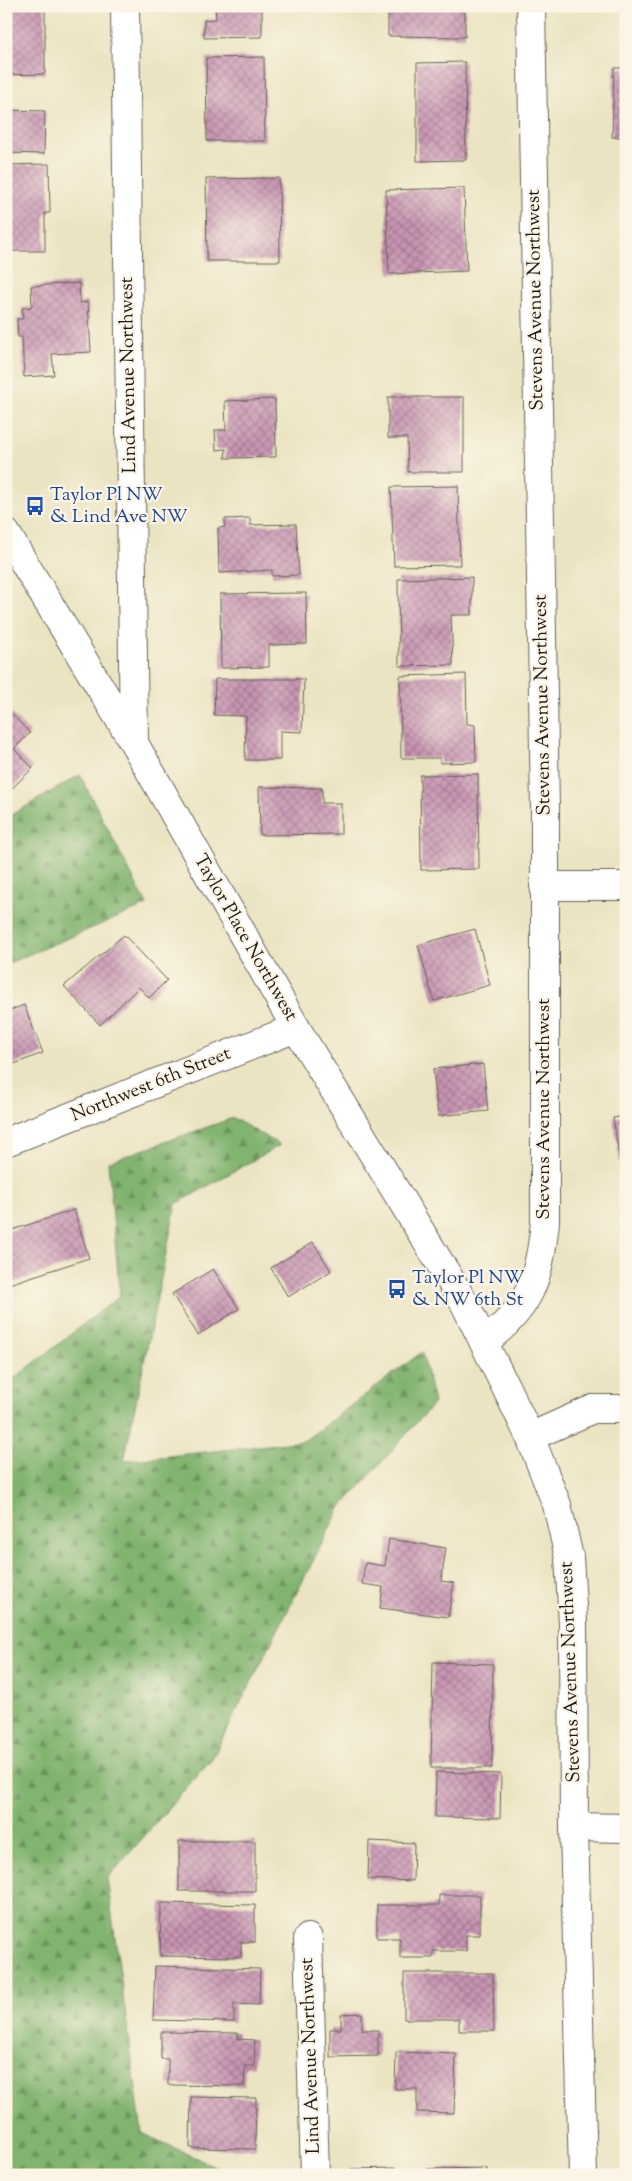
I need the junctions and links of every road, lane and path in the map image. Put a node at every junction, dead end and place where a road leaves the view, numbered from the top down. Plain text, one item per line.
1 (125, 6) edge
2 (531, 6) edge
3 (6, 533) edge
4 (134, 743) junction
5 (544, 886) junction
6 (626, 886) edge
7 (296, 1028) junction
8 (6, 1142) edge
9 (484, 1342) junction
10 (626, 1409) edge
11 (530, 1437) junction
12 (574, 1827) junction
13 (626, 1828) edge
14 (308, 1938) dead end
15 (315, 2175) edge
16 (583, 2175) edge

1 - 4 street, Lind Avenue Northwest
2 - 5 street, Stevens Avenue Northwest
3 - 4 street, Taylor Place Northwest
4 - 7 street, Taylor Place Northwest
5 - 6 street
5 - 9 street, Stevens Avenue Northwest
7 - 8 street, Northwest 6th Street
7 - 9 street, Taylor Place Northwest
9 - 11 street, Stevens Avenue Northwest
10 - 11 street
11 - 12 street, Stevens Avenue Northwest
12 - 13 street
12 - 16 street, Stevens Avenue Northwest
14 - 15 street, Lind Avenue Northwest

